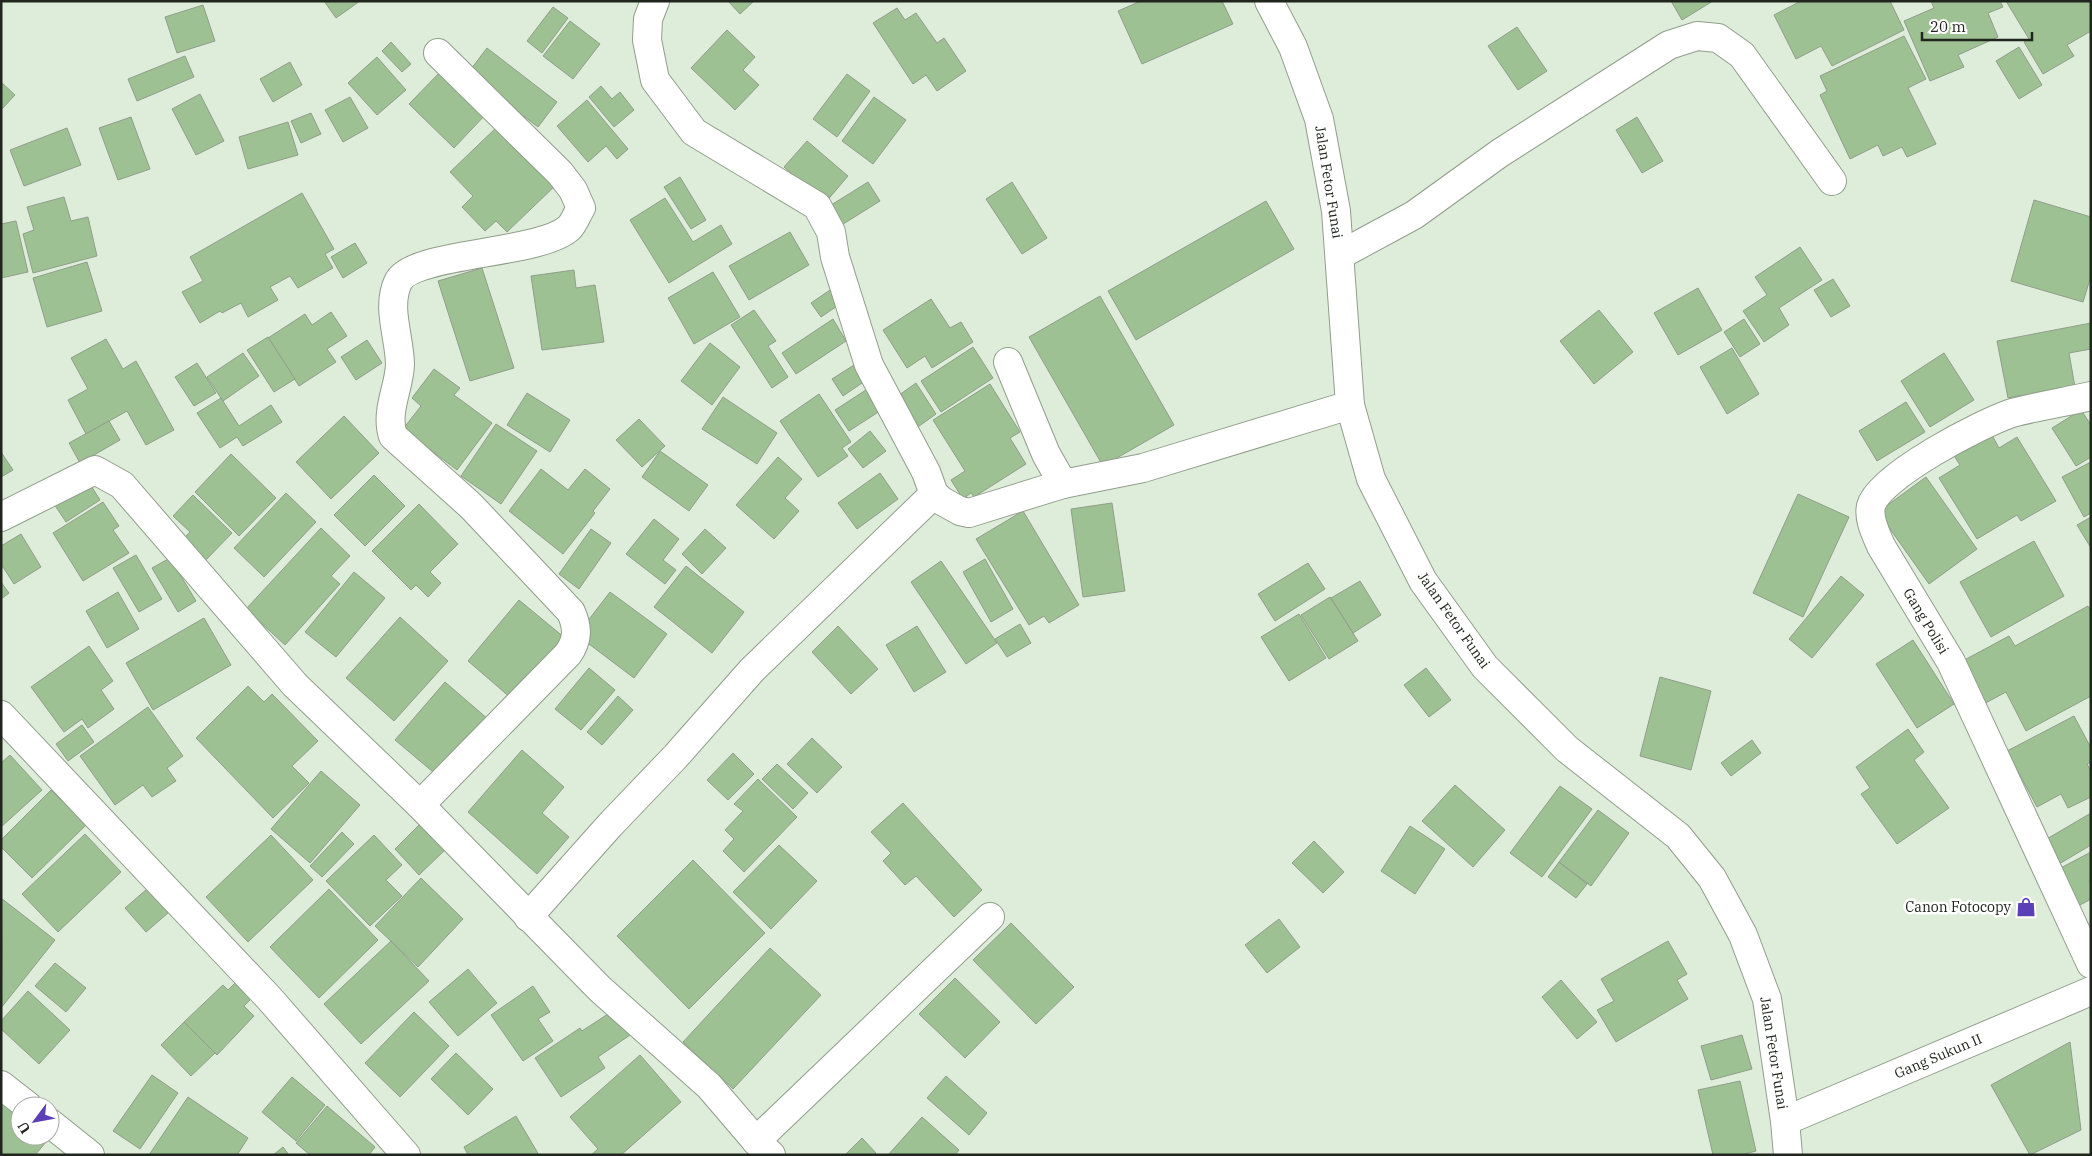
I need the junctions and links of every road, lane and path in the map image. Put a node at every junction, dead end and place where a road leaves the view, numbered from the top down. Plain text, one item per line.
1 (655, 1) edge
2 (1269, 1) edge
3 (438, 54) dead end
4 (1832, 181) dead end
5 (1340, 255) junction
6 (1008, 362) dead end
7 (2091, 396) edge
8 (1350, 405) junction
9 (1063, 484) junction
10 (934, 494) junction
11 (1, 517) edge
12 (1, 714) edge
13 (420, 805) junction
14 (528, 917) junction
15 (990, 917) dead end
16 (2091, 964) edge
17 (2091, 991) edge
18 (1, 1085) edge
19 (15, 1096) edge
20 (1785, 1121) junction
21 (60, 1131) edge
22 (764, 1148) edge
23 (90, 1155) edge
24 (406, 1155) edge
25 (1788, 1155) edge

1 - 10 street
2 - 5 street, Jalan Fetor Funai
3 - 13 street
4 - 5 street
5 - 8 street, Jalan Fetor Funai
6 - 9 street
7 - 16 street, Gang Polisi
8 - 9 street
8 - 20 street, Jalan Fetor Funai
9 - 10 street
10 - 14 street
11 - 13 street
12 - 24 street
13 - 14 street
14 - 22 street
15 - 22 street
17 - 20 street, Gang Sukun II
18 - 19 street
20 - 25 street, Jalan Fetor Funai
21 - 23 street

